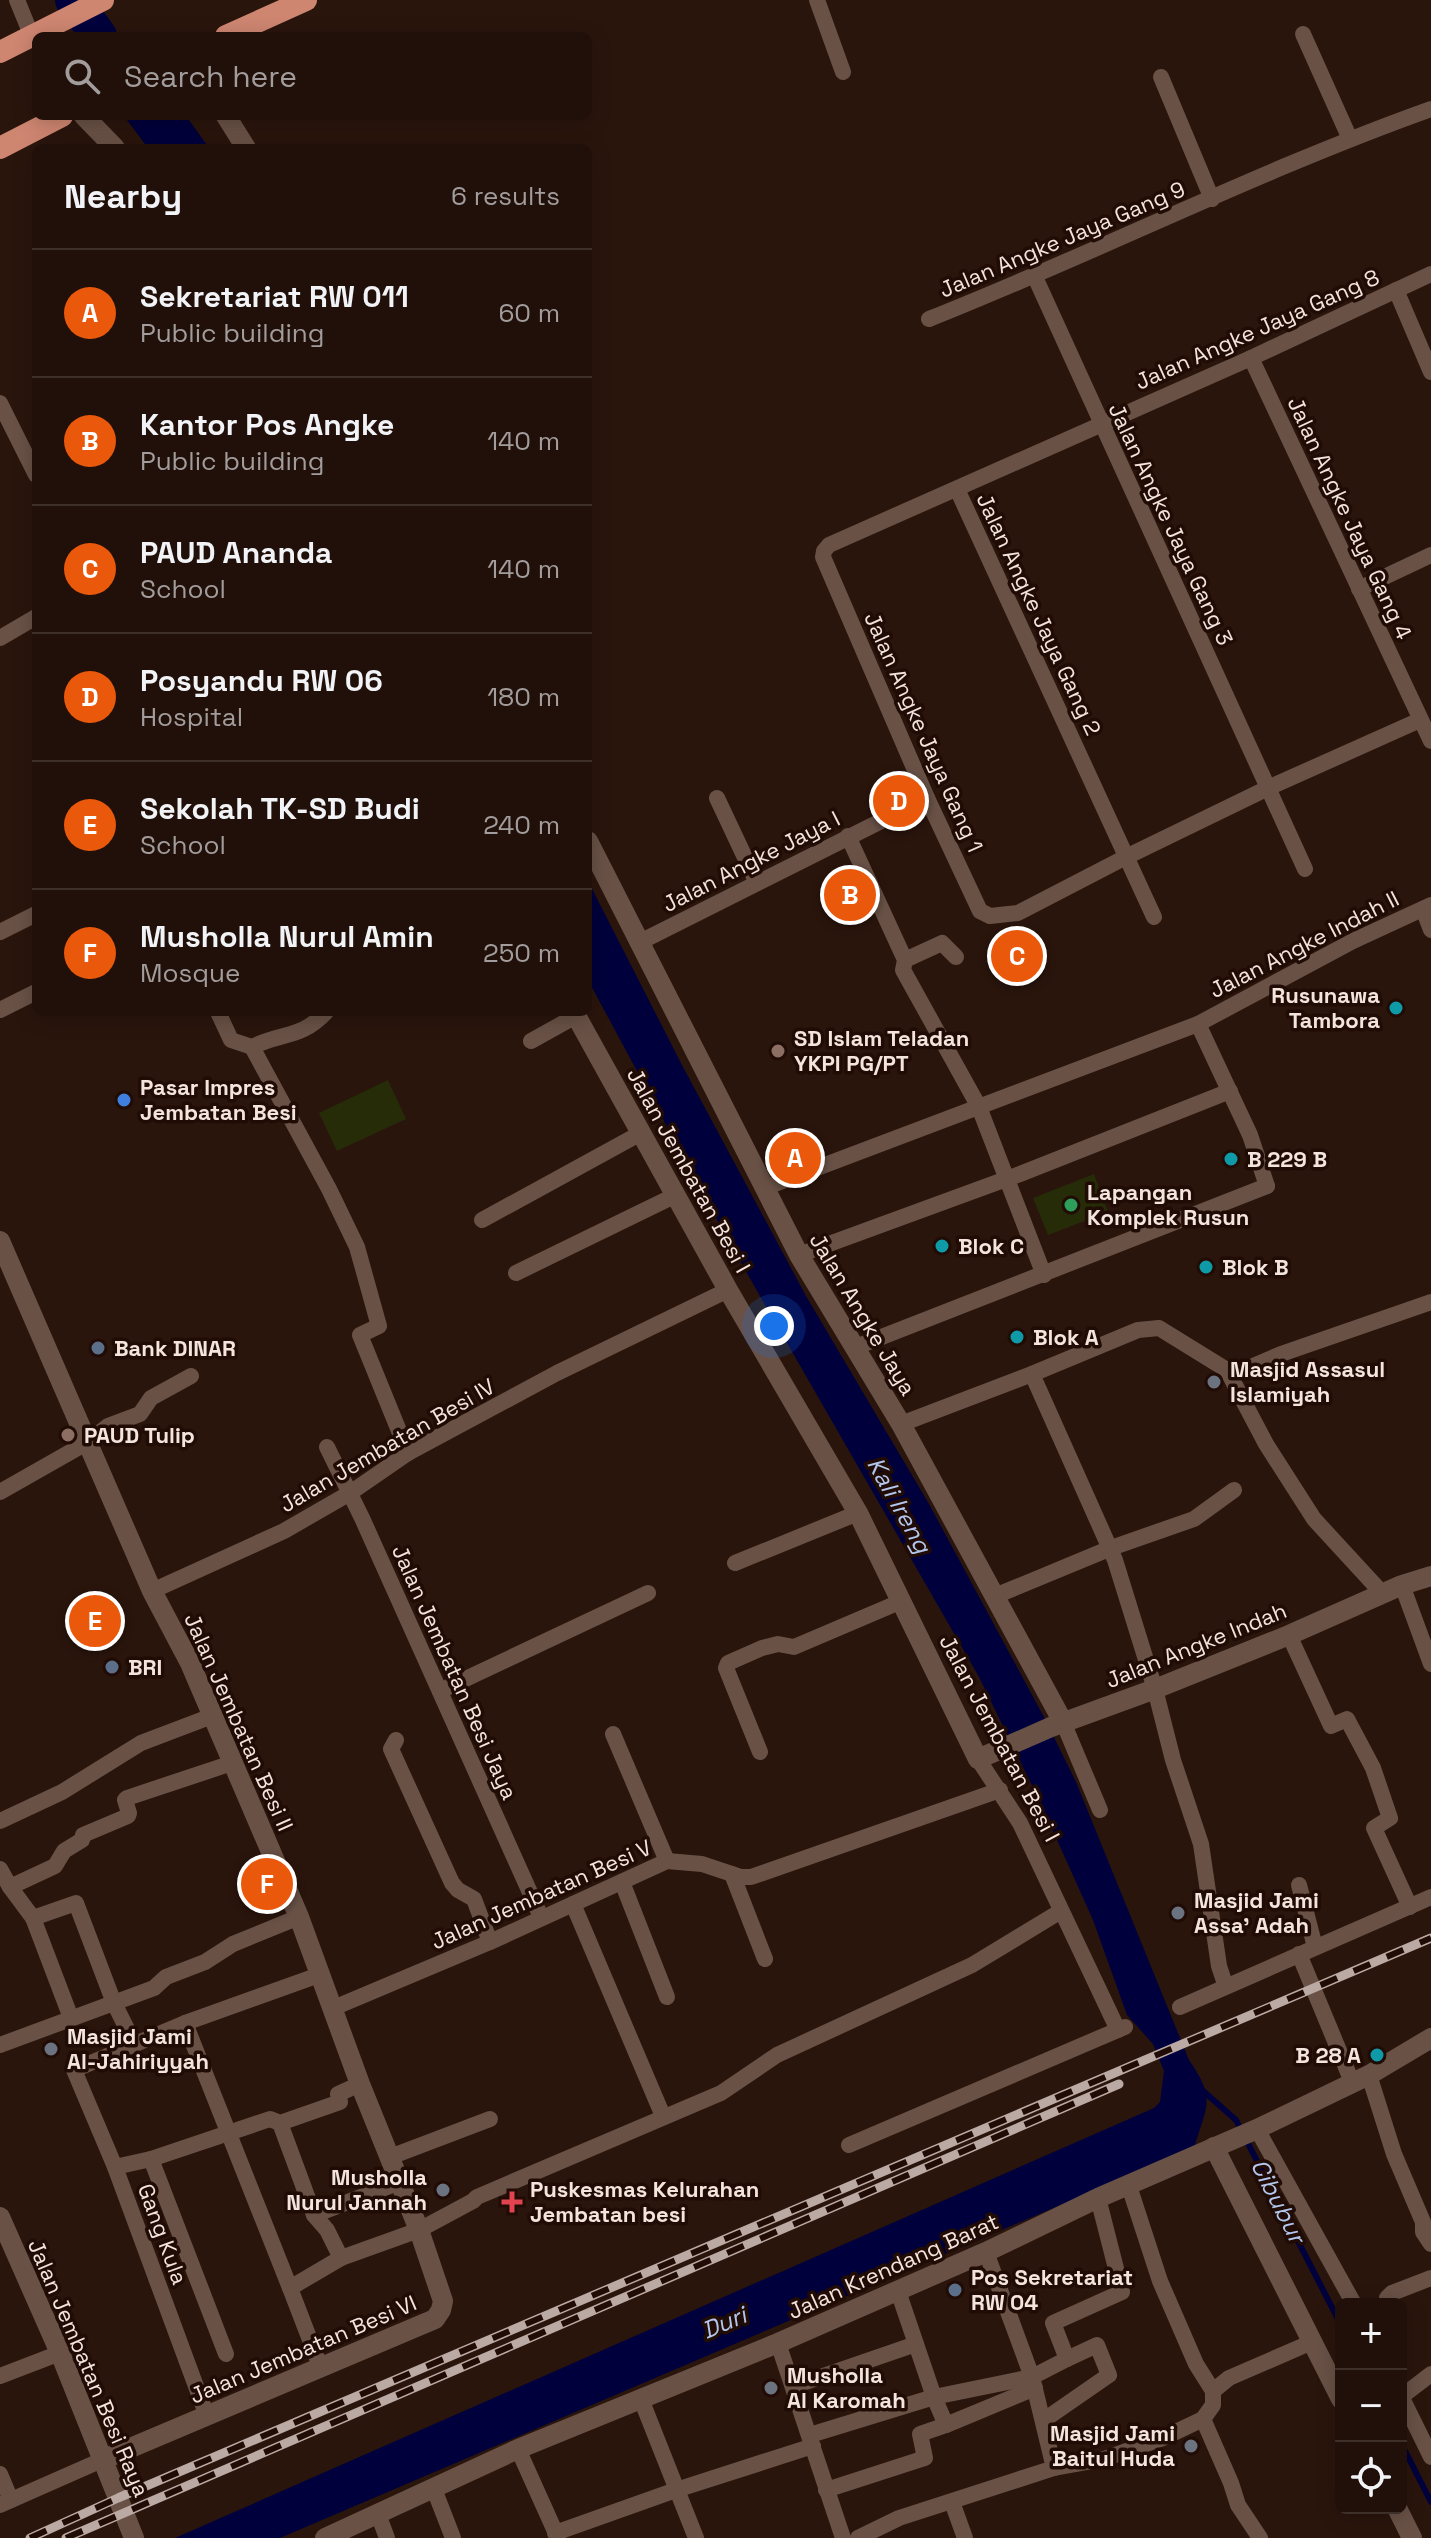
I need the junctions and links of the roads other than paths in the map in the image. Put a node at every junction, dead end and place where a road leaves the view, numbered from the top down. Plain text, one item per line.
1 (17, 0) edge
2 (103, 0) edge
3 (306, 0) edge
4 (817, 0) edge
5 (29, 32) junction
6 (235, 32) edge
7 (1303, 34) dead end
8 (0, 52) edge
9 (843, 72) dead end
10 (1161, 77) dead end
11 (1430, 110) edge
12 (54, 120) edge
13 (88, 120) edge
14 (228, 120) edge
15 (1350, 139) junction
16 (111, 144) edge
17 (244, 144) edge
18 (0, 148) edge
19 (1212, 199) junction
20 (1431, 274) edge
21 (1035, 277) junction
22 (1396, 290) junction
23 (929, 319) dead end
24 (1251, 358) junction
25 (1431, 372) edge
26 (0, 403) edge
27 (1101, 424) junction
28 (32, 467) edge
29 (957, 489) junction
30 (1431, 555) edge
31 (1359, 589) junction
32 (32, 619) edge
33 (0, 638) edge
34 (1420, 720) junction
35 (1431, 741) edge
36 (1268, 788) junction
37 (717, 798) dead end
38 (927, 798) junction
39 (848, 836) junction
40 (592, 849) edge
41 (1126, 857) junction
42 (1305, 869) dead end
43 (757, 883) junction
44 (1427, 907) edge
45 (32, 916) edge
46 (1154, 917) dead end
47 (1431, 930) edge
48 (0, 932) edge
49 (638, 943) junction
50 (956, 957) dead end
51 (905, 960) junction
52 (32, 994) edge
53 (0, 1010) edge
54 (220, 1016) edge
55 (322, 1016) edge
56 (572, 1016) edge
57 (576, 1016) edge
58 (1198, 1024) junction
59 (531, 1041) dead end
60 (252, 1047) junction
61 (1230, 1091) junction
62 (979, 1107) junction
63 (641, 1133) junction
64 (1008, 1178) junction
65 (764, 1188) junction
66 (676, 1195) junction
67 (482, 1220) dead end
68 (0, 1241) edge
69 (799, 1255) junction
70 (516, 1273) dead end
71 (1044, 1275) junction
72 (8, 1278) edge
73 (728, 1290) junction
74 (1431, 1302) edge
75 (856, 1347) junction
76 (1032, 1374) junction
77 (1232, 1375) junction
78 (191, 1376) dead end
79 (901, 1424) junction
80 (88, 1442) junction
81 (327, 1447) dead end
82 (408, 1453) junction
83 (1234, 1490) dead end
84 (0, 1492) edge
85 (350, 1493) junction
86 (858, 1513) junction
87 (1111, 1548) junction
88 (735, 1563) dead end
89 (1431, 1576) edge
90 (1392, 1590) junction
91 (152, 1591) junction
92 (648, 1593) dead end
93 (995, 1596) junction
94 (902, 1601) junction
95 (1289, 1635) junction
96 (1431, 1664) edge
97 (1155, 1689) junction
98 (440, 1691) junction
99 (212, 1716) junction
100 (1057, 1724) junction
101 (613, 1734) dead end
102 (396, 1740) dead end
103 (760, 1752) dead end
104 (985, 1756) junction
105 (232, 1763) junction
106 (1000, 1790) junction
107 (1100, 1810) dead end
108 (0, 1821) edge
109 (667, 1861) junction
110 (0, 1869) edge
111 (732, 1874) junction
112 (622, 1882) junction
113 (1299, 1885) dead end
114 (10, 1887) junction
115 (1431, 1897) edge
116 (573, 1904) junction
117 (1410, 1907) junction
118 (1061, 1911) junction
119 (299, 1917) junction
120 (541, 1917) junction
121 (33, 1918) junction
122 (490, 1942) junction
123 (1307, 1951) junction
124 (765, 1959) dead end
125 (319, 1975) junction
126 (1228, 1984) junction
127 (667, 1997) dead end
128 (114, 2003) junction
129 (1180, 2007) dead end
130 (331, 2009) junction
131 (71, 2018) junction
132 (185, 2023) junction
133 (1431, 2038) edge
134 (0, 2045) edge
135 (135, 2045) junction
136 (1360, 2078) junction
137 (360, 2084) junction
138 (663, 2116) junction
139 (490, 2119) dead end
140 (280, 2123) junction
141 (1256, 2129) junction
142 (230, 2134) junction
143 (849, 2145) dead end
144 (1214, 2147) junction
145 (390, 2157) junction
146 (151, 2159) junction
147 (115, 2167) junction
148 (400, 2182) junction
149 (1129, 2186) junction
150 (1098, 2198) junction
151 (314, 2215) junction
152 (0, 2217) edge
153 (419, 2230) junction
154 (5, 2243) edge
155 (1431, 2244) edge
156 (986, 2252) junction
157 (341, 2258) junction
158 (1431, 2278) edge
159 (290, 2288) junction
160 (898, 2291) junction
161 (1351, 2298) edge
162 (1387, 2298) edge
163 (1312, 2342) junction
164 (778, 2343) junction
165 (916, 2344) junction
166 (60, 2353) junction
167 (226, 2354) dead end
168 (1067, 2359) junction
169 (320, 2366) junction
170 (1431, 2374) edge
171 (0, 2376) edge
172 (1034, 2382) junction
173 (794, 2386) junction
174 (1335, 2387) edge
175 (1213, 2391) junction
176 (1407, 2392) edge
177 (934, 2397) junction
178 (641, 2399) junction
179 (1407, 2408) edge
180 (207, 2416) junction
181 (1203, 2419) junction
182 (1044, 2420) junction
183 (946, 2425) junction
184 (811, 2440) junction
185 (518, 2449) junction
186 (1431, 2457) edge
187 (102, 2460) junction
188 (1054, 2468) junction
189 (0, 2474) edge
190 (434, 2489) junction
191 (676, 2490) junction
192 (826, 2490) junction
193 (952, 2502) junction
194 (5, 2503) edge
195 (378, 2514) junction
196 (1400, 2514) edge
197 (556, 2535) edge
198 (134, 2538) edge
199 (325, 2538) edge
200 (387, 2538) edge
201 (453, 2538) edge
202 (696, 2538) edge
203 (843, 2538) edge
204 (858, 2538) edge
205 (965, 2538) edge
206 (1260, 2538) edge
207 (1412, 2538) edge

1 - 5 street
2 - 5 highway
3 - 6 highway
4 - 9 street
5 - 8 highway
7 - 15 street
10 - 19 street, Jalan Angke Jaya Gang 9
11 - 15 street, Jalan Angke Jaya Gang 9
12 - 18 highway
13 - 16 street
14 - 17 street
15 - 19 street, Jalan Angke Jaya Gang 9
19 - 21 street, Jalan Angke Jaya Gang 9
20 - 22 street, Jalan Angke Jaya Gang 8
21 - 23 street, Jalan Angke Jaya Gang 9
21 - 27 street, Jalan Angke Jaya Gang 3
22 - 24 street, Jalan Angke Jaya Gang 8
22 - 25 street
24 - 27 street, Jalan Angke Jaya Gang 8
24 - 31 street, Jalan Angke Jaya Gang 4
26 - 28 street
27 - 29 street, Jalan Angke Jaya Gang 2
27 - 36 street, Jalan Angke Jaya Gang 3
29 - 38 street, Jalan Angke Jaya Gang 1
29 - 41 street, Jalan Angke Jaya Gang 2
30 - 31 street
31 - 34 street, Jalan Angke Jaya Gang 4
32 - 33 street
34 - 35 street, Jalan Angke Jaya Gang 4
34 - 36 street
36 - 41 street
36 - 42 street, Jalan Angke Jaya Gang 3
37 - 43 street
38 - 39 street, Jalan Angke Jaya I
38 - 41 street, Jalan Angke Jaya Gang 1
39 - 43 street, Jalan Angke Jaya I
39 - 51 street
40 - 49 street, Jalan Angke Jaya
41 - 46 street, Jalan Angke Jaya Gang 2
43 - 49 street, Jalan Angke Jaya I
44 - 47 street
44 - 58 street, Jalan Angke Indah II
45 - 48 street
49 - 65 street, Jalan Angke Jaya
50 - 51 street
51 - 62 street
52 - 53 street
54 - 60 street
55 - 60 street
56 - 59 street
57 - 63 street, Jalan Jembatan Besi I
58 - 61 street
58 - 62 street, Jalan Angke Indah II
60 - 82 street
61 - 64 street
61 - 71 street
62 - 64 street
62 - 65 street, Jalan Angke Indah II
63 - 66 street, Jalan Jembatan Besi I
63 - 67 street
64 - 69 street
64 - 71 street
65 - 69 street, Jalan Angke Jaya
66 - 70 street
66 - 73 street, Jalan Jembatan Besi I
68 - 72 street, Jalan Jembatan Besi II
69 - 75 street, Jalan Angke Jaya
71 - 75 street
72 - 80 street, Jalan Jembatan Besi II
73 - 82 street, Jalan Jembatan Besi IV
73 - 86 street, Jalan Jembatan Besi I
74 - 77 street
75 - 79 street, Jalan Angke Jaya
76 - 77 street
76 - 79 street
76 - 87 street
77 - 90 street
78 - 80 street
79 - 93 street, Jalan Angke Jaya
80 - 84 street
80 - 91 street, Jalan Jembatan Besi II
81 - 85 street, Jalan Jembatan Besi Jaya
82 - 85 street, Jalan Jembatan Besi IV
83 - 87 street
85 - 91 street, Jalan Jembatan Besi IV
85 - 98 street, Jalan Jembatan Besi Jaya
86 - 88 street
86 - 94 street, Jalan Jembatan Besi I
87 - 93 street
87 - 97 street
89 - 90 street, Jalan Angke Indah
90 - 95 street, Jalan Angke Indah
90 - 96 street
91 - 99 street, Jalan Jembatan Besi II
92 - 98 street
93 - 100 street, Jalan Angke Jaya
94 - 103 street
94 - 104 street, Jalan Jembatan Besi I
95 - 97 street, Jalan Angke Indah
95 - 117 street
97 - 100 street, Jalan Angke Indah
97 - 126 street
98 - 120 street, Jalan Jembatan Besi Jaya
99 - 105 street, Jalan Jembatan Besi II
99 - 108 street
100 - 104 street, Jalan Angke Indah
100 - 107 street, Jalan Angke Jaya
101 - 109 street
102 - 122 street
104 - 106 street, Jalan Jembatan Besi I
105 - 114 street
105 - 119 street, Jalan Jembatan Besi II
106 - 111 street, Jalan Jembatan Besi V
106 - 118 street, Jalan Jembatan Besi I
109 - 111 street, Jalan Jembatan Besi V
109 - 112 street, Jalan Jembatan Besi V
110 - 114 street
111 - 124 street
112 - 116 street, Jalan Jembatan Besi V
112 - 127 street
113 - 123 street
114 - 121 street
115 - 117 street
116 - 120 street, Jalan Jembatan Besi V
116 - 138 street
117 - 123 street
118 - 138 street
118 - 143 street, Jalan Jembatan Besi I
119 - 125 street, Jalan Jembatan Besi II
119 - 128 street
120 - 122 street, Jalan Jembatan Besi V
121 - 128 street
121 - 131 street
122 - 130 street, Jalan Jembatan Besi V
123 - 126 street
123 - 136 street
125 - 130 street, Jalan Jembatan Besi II
125 - 132 street
126 - 129 street
128 - 131 street
128 - 135 street
130 - 137 street, Jalan Jembatan Besi II
131 - 134 street
132 - 135 street
132 - 142 street
133 - 136 street, Jalan Krendang Barat
135 - 147 street, Gang Kula
136 - 141 street, Jalan Krendang Barat
136 - 155 street
137 - 140 street
137 - 145 street, Jalan Jembatan Besi II
138 - 153 street
139 - 145 street
140 - 142 street
140 - 151 street
141 - 144 street, Jalan Krendang Barat
141 - 161 street
142 - 146 street
142 - 159 street
144 - 149 street, Jalan Krendang Barat
144 - 163 street
145 - 148 street, Jalan Jembatan Besi II
146 - 147 street
146 - 167 street
147 - 180 street, Gang Kula
148 - 151 street
148 - 153 street, Jalan Jembatan Besi II
149 - 150 street, Jalan Krendang Barat
149 - 175 street
150 - 156 street, Jalan Krendang Barat
150 - 168 street
151 - 157 street
152 - 154 street, Jalan Jembatan Besi Raya
153 - 157 street
153 - 169 street, Jalan Jembatan Besi VI
154 - 166 street, Jalan Jembatan Besi Raya
156 - 160 street, Jalan Krendang Barat
156 - 172 street
157 - 159 street
158 - 162 street
159 - 169 street
160 - 164 street, Jalan Krendang Barat
160 - 165 street
163 - 174 street
163 - 175 street
164 - 173 street
164 - 178 street, Jalan Krendang Barat
165 - 173 street
165 - 177 street
166 - 171 street
166 - 187 street, Jalan Jembatan Besi Raya
168 - 172 street
168 - 182 street
169 - 180 street, Jalan Jembatan Besi VI
170 - 176 street
172 - 177 street
172 - 182 street
172 - 183 street
173 - 184 street
175 - 181 street
177 - 183 street
177 - 184 street
178 - 185 street, Jalan Krendang Barat
178 - 191 street
179 - 186 street
180 - 187 street, Jalan Jembatan Besi VI
181 - 188 street
181 - 206 street
182 - 188 street
183 - 192 street
184 - 191 street
184 - 192 street
185 - 190 street, Jalan Krendang Barat
185 - 197 street
187 - 194 street
187 - 198 street, Jalan Jembatan Besi Raya
188 - 193 street
189 - 194 street
190 - 195 street, Jalan Krendang Barat
190 - 201 street
191 - 197 street
191 - 202 street
192 - 203 street
193 - 204 street
193 - 205 street
195 - 199 street, Jalan Krendang Barat
195 - 200 street
196 - 207 street

